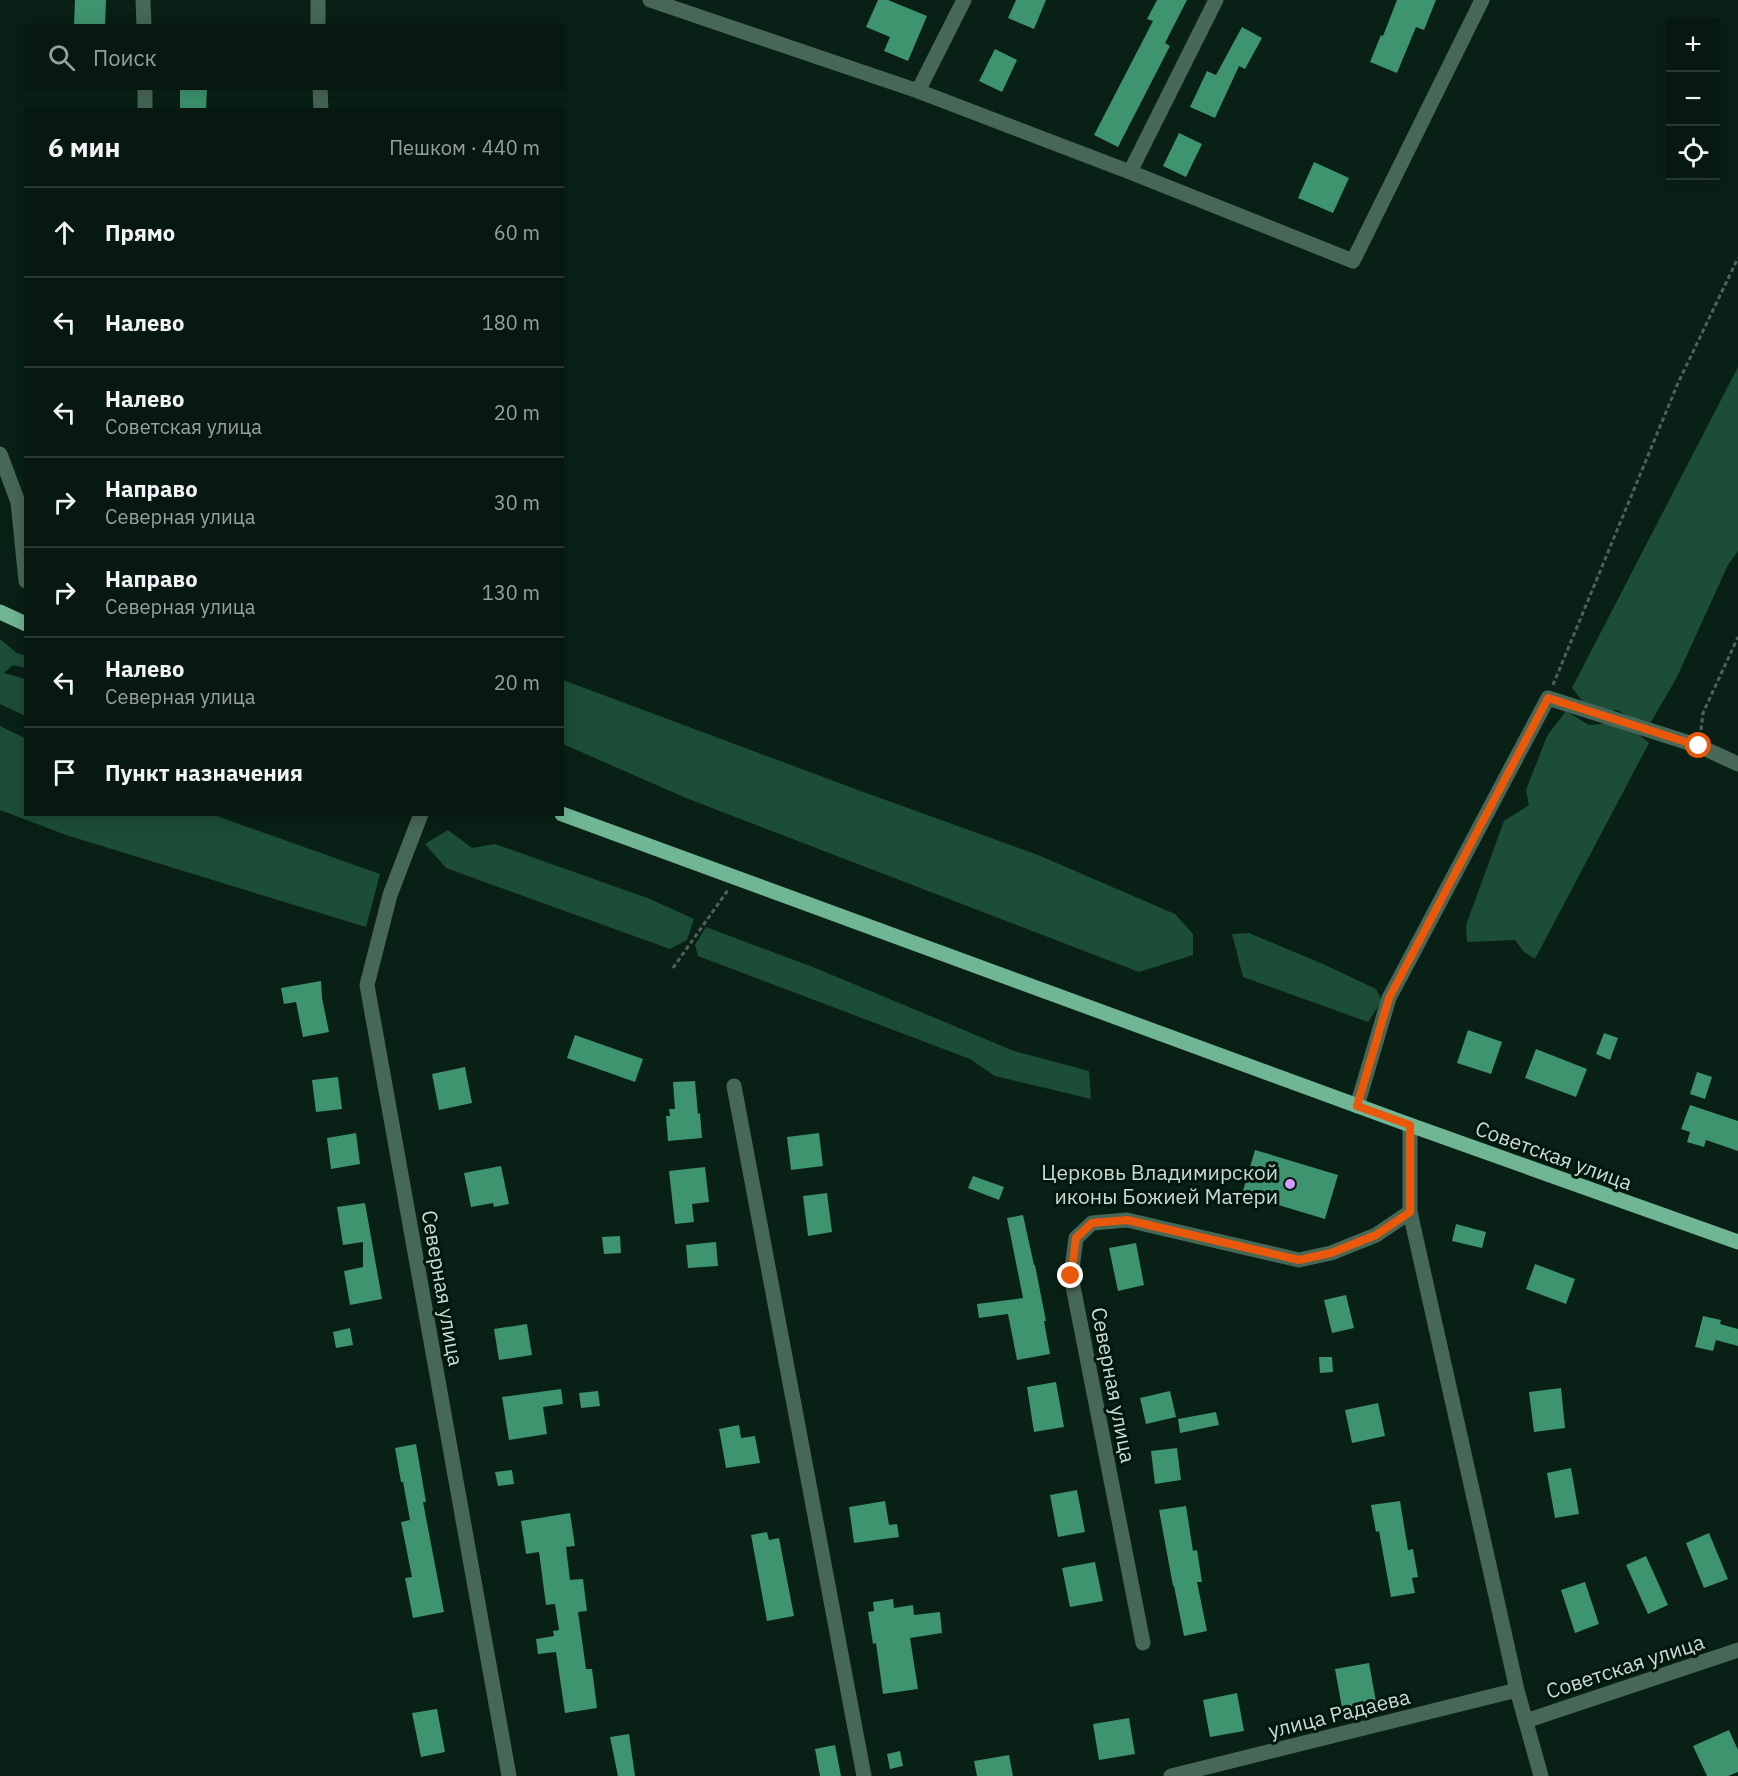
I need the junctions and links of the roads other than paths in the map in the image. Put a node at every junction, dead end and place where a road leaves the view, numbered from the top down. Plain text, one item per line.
1 (143, 0) edge
2 (318, 0) edge
3 (650, 0) edge
4 (964, 0) edge
5 (1216, 0) edge
6 (1482, 0) edge
7 (670, 4) edge
8 (144, 24) edge
9 (318, 24) edge
10 (145, 90) edge
11 (320, 90) edge
12 (918, 91) junction
13 (145, 108) edge
14 (321, 108) edge
15 (1130, 172) junction
16 (0, 454) edge
17 (22, 502) edge
18 (24, 542) edge
19 (0, 612) edge
20 (24, 623) edge
21 (1738, 764) edge
22 (564, 815) edge
23 (420, 816) edge
24 (734, 1086) dead end
25 (1357, 1106) junction
26 (1410, 1125) junction
27 (1410, 1212) junction
28 (1738, 1242) edge
29 (1143, 1642) dead end
30 (1738, 1650) edge
31 (1517, 1690) junction
32 (1526, 1721) junction
33 (509, 1776) edge
34 (864, 1776) edge
35 (1171, 1776) edge
36 (1541, 1776) edge

1 - 8 street
2 - 9 street
3 - 7 street
4 - 12 street
5 - 15 street
6 - 15 street
7 - 12 street
10 - 13 street
11 - 14 street
12 - 15 street
16 - 17 street
17 - 18 street
19 - 20 main road
21 - 25 street
22 - 25 main road, Советская улица
23 - 33 street, Северная улица
24 - 34 street
25 - 26 main road, Советская улица
26 - 27 street
26 - 28 main road, Советская улица
27 - 29 street, Северная улица
27 - 31 street
30 - 32 street, Советская улица
31 - 32 street
31 - 35 street, улица Радаева
32 - 36 street

